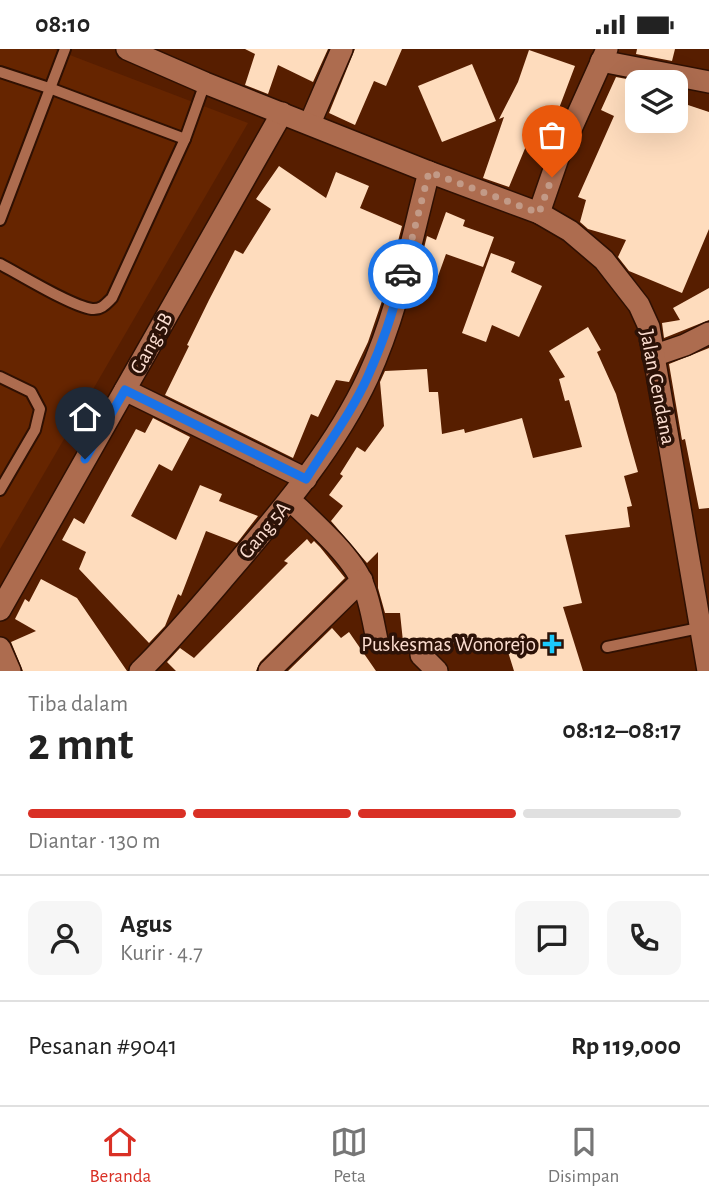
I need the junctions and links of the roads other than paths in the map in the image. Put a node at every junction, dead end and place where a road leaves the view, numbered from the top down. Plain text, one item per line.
1 (65, 49) edge
2 (342, 49) edge
3 (134, 50) edge
4 (604, 55) edge
5 (0, 72) edge
6 (709, 82) edge
7 (205, 83) junction
8 (52, 89) junction
9 (282, 113) junction
10 (310, 123) junction
11 (185, 139) junction
12 (429, 172) junction
13 (539, 213) junction
14 (0, 220) edge
15 (0, 264) edge
16 (709, 333) edge
17 (653, 356) junction
18 (0, 377) edge
19 (125, 390) junction
20 (306, 479) junction
21 (0, 491) edge
22 (290, 500) junction
23 (362, 580) junction
24 (703, 604) edge
25 (0, 610) edge
26 (699, 628) junction
27 (377, 640) dead end
28 (607, 647) dead end
29 (0, 648) edge
30 (421, 655) dead end
31 (10, 671) edge
32 (140, 671) edge
33 (269, 671) edge
34 (437, 671) edge
35 (708, 671) edge

1 - 8 lane
2 - 10 street
3 - 7 street, Jalan Cendana
4 - 6 street
4 - 13 street
5 - 8 lane
7 - 9 street, Jalan Cendana
7 - 11 lane
8 - 11 lane
8 - 14 lane
9 - 10 street, Jalan Cendana
9 - 19 street, Gang 5B
10 - 12 street, Jalan Cendana
11 - 15 lane
12 - 13 street, Jalan Cendana
12 - 20 street, Gang 5A
13 - 17 street, Jalan Cendana
16 - 17 street
17 - 24 street, Jalan Cendana
18 - 21 lane
19 - 20 street
19 - 25 street, Gang 5B
20 - 22 street, Gang 5A
22 - 23 street
22 - 32 street, Gang 5A
23 - 27 street
23 - 33 street
24 - 26 street, Jalan Cendana
26 - 28 lane
26 - 35 street, Jalan Cendana
29 - 31 street
30 - 34 street

